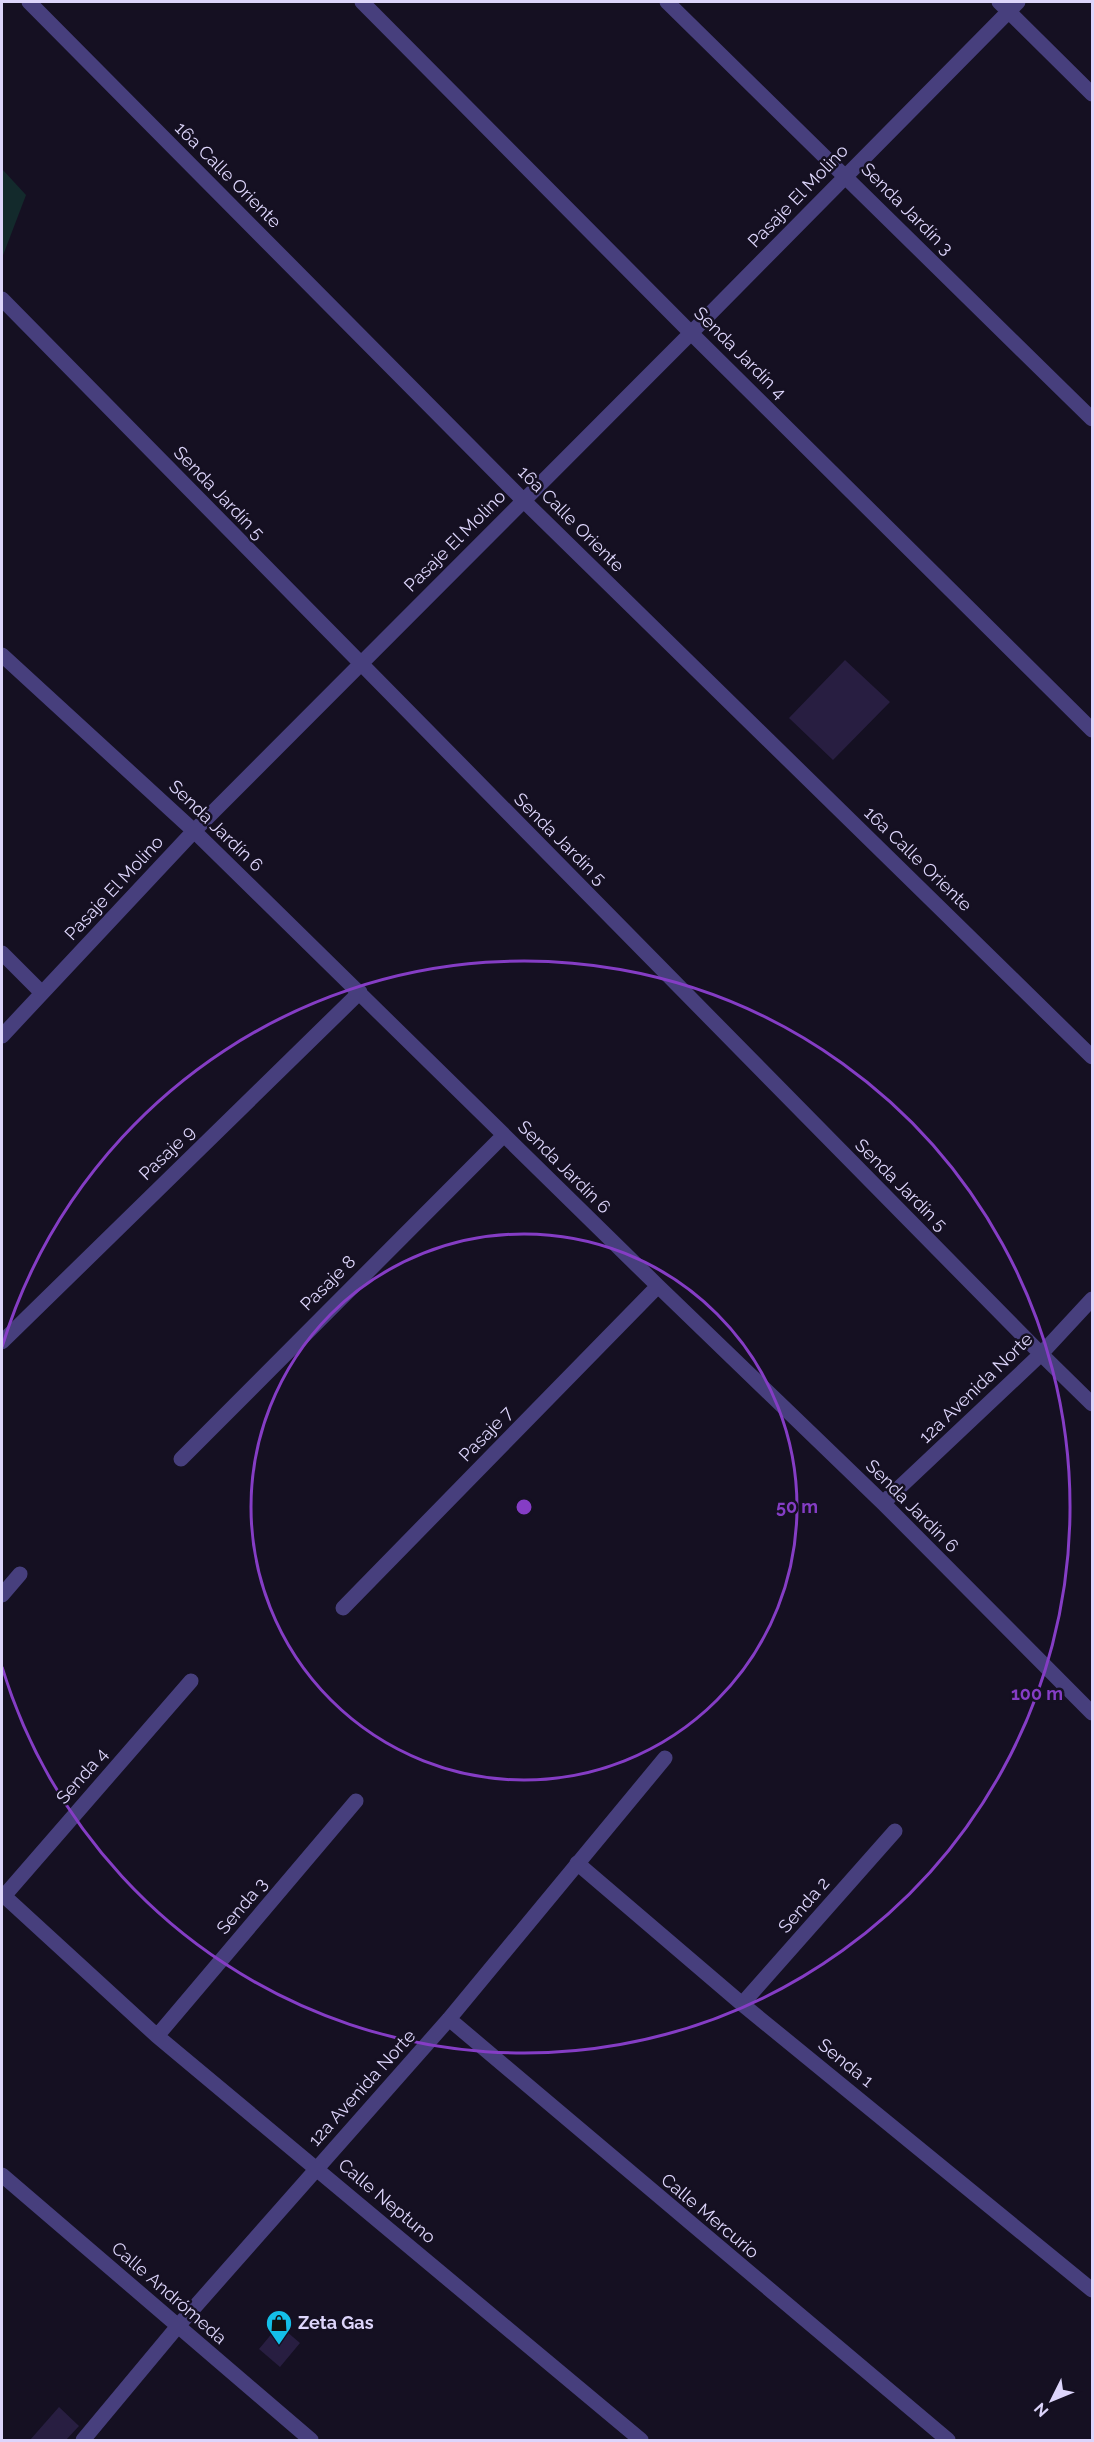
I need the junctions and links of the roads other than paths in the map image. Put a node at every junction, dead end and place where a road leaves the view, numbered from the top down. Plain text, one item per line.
1 (29, 2) edge
2 (362, 2) edge
3 (667, 2) edge
4 (1009, 5) edge
5 (1092, 94) edge
6 (845, 175) junction
7 (2, 299) edge
8 (692, 333) junction
9 (1092, 419) edge
10 (523, 500) junction
11 (2, 655) edge
12 (361, 665) junction
13 (1092, 730) edge
14 (194, 831) junction
15 (2, 953) edge
16 (360, 992) junction
17 (42, 993) junction
18 (2, 1036) edge
19 (1092, 1057) edge
20 (504, 1135) junction
21 (658, 1286) junction
22 (1092, 1299) edge
23 (2, 1342) edge
24 (1041, 1354) junction
25 (1092, 1404) edge
26 (181, 1459) dead end
27 (883, 1503) junction
28 (20, 1574) dead end
29 (2, 1596) edge
30 (343, 1608) dead end
31 (191, 1681) dead end
32 (1092, 1713) edge
33 (665, 1758) dead end
34 (356, 1801) dead end
35 (895, 1832) dead end
36 (578, 1863) junction
37 (3, 1895) edge
38 (742, 2004) junction
39 (449, 2019) junction
40 (157, 2036) junction
41 (317, 2168) junction
42 (2, 2175) edge
43 (1092, 2290) edge
44 (178, 2326) junction
45 (83, 2440) edge
46 (311, 2440) edge
47 (641, 2440) edge
48 (948, 2440) edge

1 - 10 street, 16a Calle Oriente
2 - 8 street, Senda Jardín 4
3 - 6 street, Senda Jardín 3
4 - 5 street
4 - 6 street, Pasaje El Molino
6 - 8 street, Pasaje El Molino
6 - 9 street, Senda Jardín 3
7 - 12 street, Senda Jardín 5
8 - 10 street, Pasaje El Molino
8 - 13 street, Senda Jardín 4
10 - 12 street, Pasaje El Molino
10 - 19 street, 16a Calle Oriente
11 - 14 street, Senda Jardín 6
12 - 14 street, Pasaje El Molino
12 - 24 street, Senda Jardín 5
14 - 16 street, Senda Jardín 6
14 - 17 street, Pasaje El Molino
15 - 17 street
16 - 20 street, Senda Jardín 6
16 - 23 street, Pasaje 9
17 - 18 street, Pasaje El Molino
20 - 21 street, Senda Jardín 6
20 - 26 street, Pasaje 8
21 - 27 street, Senda Jardín 6
21 - 30 street, Pasaje 7
22 - 24 street, 12a Avenida Norte
24 - 25 street, Senda Jardín 5
24 - 27 street, 12a Avenida Norte
27 - 32 street, Senda Jardín 6
28 - 29 street
31 - 37 street, Senda 4
33 - 36 street, 12a Avenida Norte
34 - 40 street, Senda 3
35 - 38 street, Senda 2
36 - 38 street, Senda 1
36 - 39 street, 12a Avenida Norte
37 - 40 street, Calle Neptuno
38 - 43 street, Senda 1
39 - 41 street, 12a Avenida Norte
39 - 48 street, Calle Mercurio
40 - 41 street, Calle Neptuno
41 - 44 street, 12a Avenida Norte
41 - 47 street, Calle Neptuno
42 - 44 street, Calle Andrómeda
44 - 45 street, 12a Avenida Norte
44 - 46 street, Calle Andrómeda

